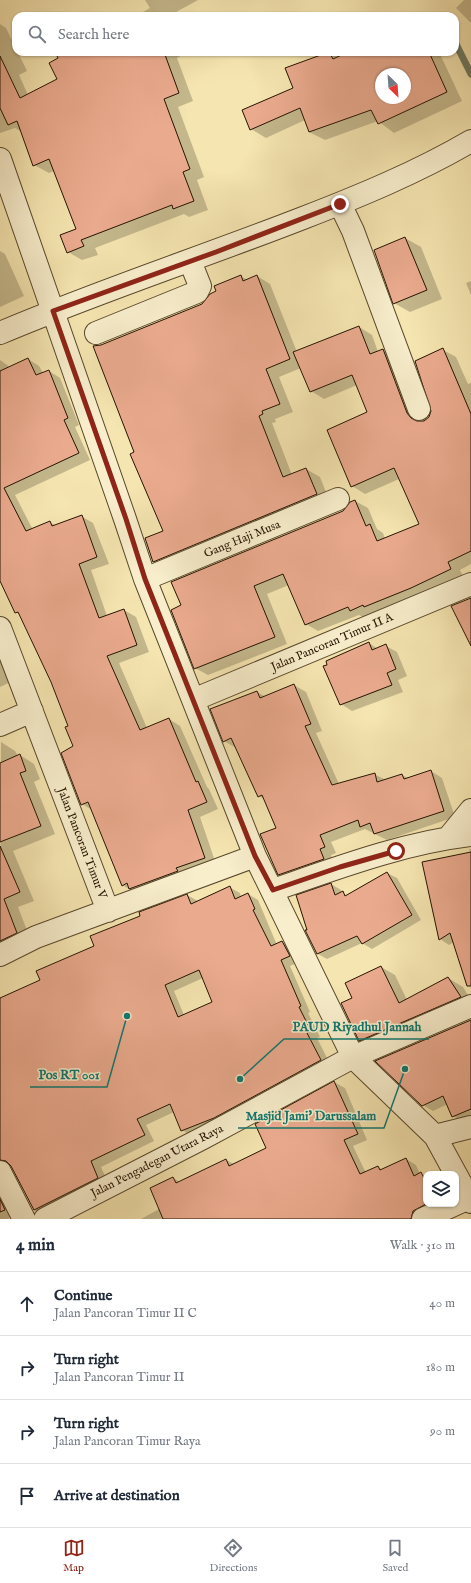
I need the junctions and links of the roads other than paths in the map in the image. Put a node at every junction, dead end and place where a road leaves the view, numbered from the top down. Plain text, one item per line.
1 (464, 145) edge
2 (0, 159) edge
3 (340, 204) junction
4 (190, 262) junction
5 (53, 311) junction
6 (0, 333) edge
7 (96, 333) dead end
8 (419, 409) dead end
9 (338, 499) dead end
10 (145, 579) junction
11 (471, 584) edge
12 (0, 628) edge
13 (193, 700) junction
14 (32, 711) junction
15 (0, 725) edge
16 (471, 810) edge
17 (471, 835) edge
18 (448, 838) junction
19 (255, 856) junction
20 (273, 890) junction
21 (108, 911) junction
22 (0, 954) edge
23 (471, 1006) edge
24 (353, 1057) junction
25 (471, 1127) edge
26 (435, 1136) junction
27 (0, 1172) edge
28 (470, 1200) edge
29 (24, 1219) edge
30 (45, 1219) edge
31 (423, 1219) edge

1 - 3 street
2 - 5 street
3 - 4 street
3 - 8 street
4 - 5 street
4 - 7 street
5 - 6 street
5 - 10 street
9 - 10 street, Gang Haji Musa
10 - 13 street
11 - 13 street, Jalan Pancoran Timur II A
12 - 14 street, Jalan Pancoran Timur V
13 - 19 street
14 - 15 street
14 - 21 street, Jalan Pancoran Timur V
16 - 18 street
17 - 18 street
18 - 20 street
19 - 20 street
19 - 21 street, Jalan Pancoran Timur V
20 - 24 street
21 - 22 street
23 - 24 street, Jalan Pengadegan Utara Raya
24 - 26 street
24 - 30 street, Jalan Pengadegan Utara Raya
25 - 26 street
26 - 28 street
27 - 29 street
28 - 31 street

